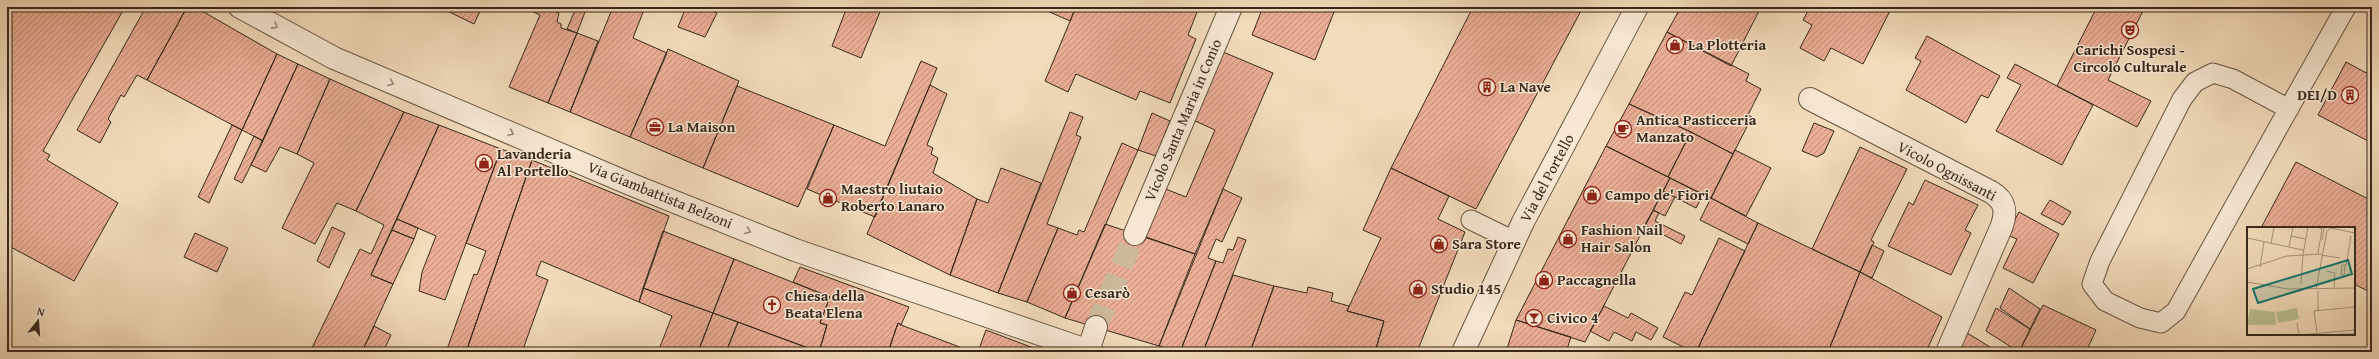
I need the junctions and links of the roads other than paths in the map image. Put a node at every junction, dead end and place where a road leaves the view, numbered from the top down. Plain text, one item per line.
1 (240, 7) edge
2 (1231, 7) edge
3 (1637, 7) edge
4 (2346, 7) edge
5 (1810, 99) dead end
6 (2289, 109) junction
7 (1471, 220) dead end
8 (1135, 234) tunnel mouth
9 (1514, 241) junction
10 (1096, 327) tunnel mouth
11 (1090, 351) edge
12 (1463, 352) edge
13 (1947, 352) edge

1 -> 11 street, Via Giambattista Belzoni
2 - 8 street, Vicolo Santa Maria in Conio
3 - 9 street, Via del Portello
4 - 6 lane
5 - 13 street, Vicolo Ognissanti
6 - 6 lane
7 - 9 lane
9 - 12 street, Via del Portello
10 - 11 street

